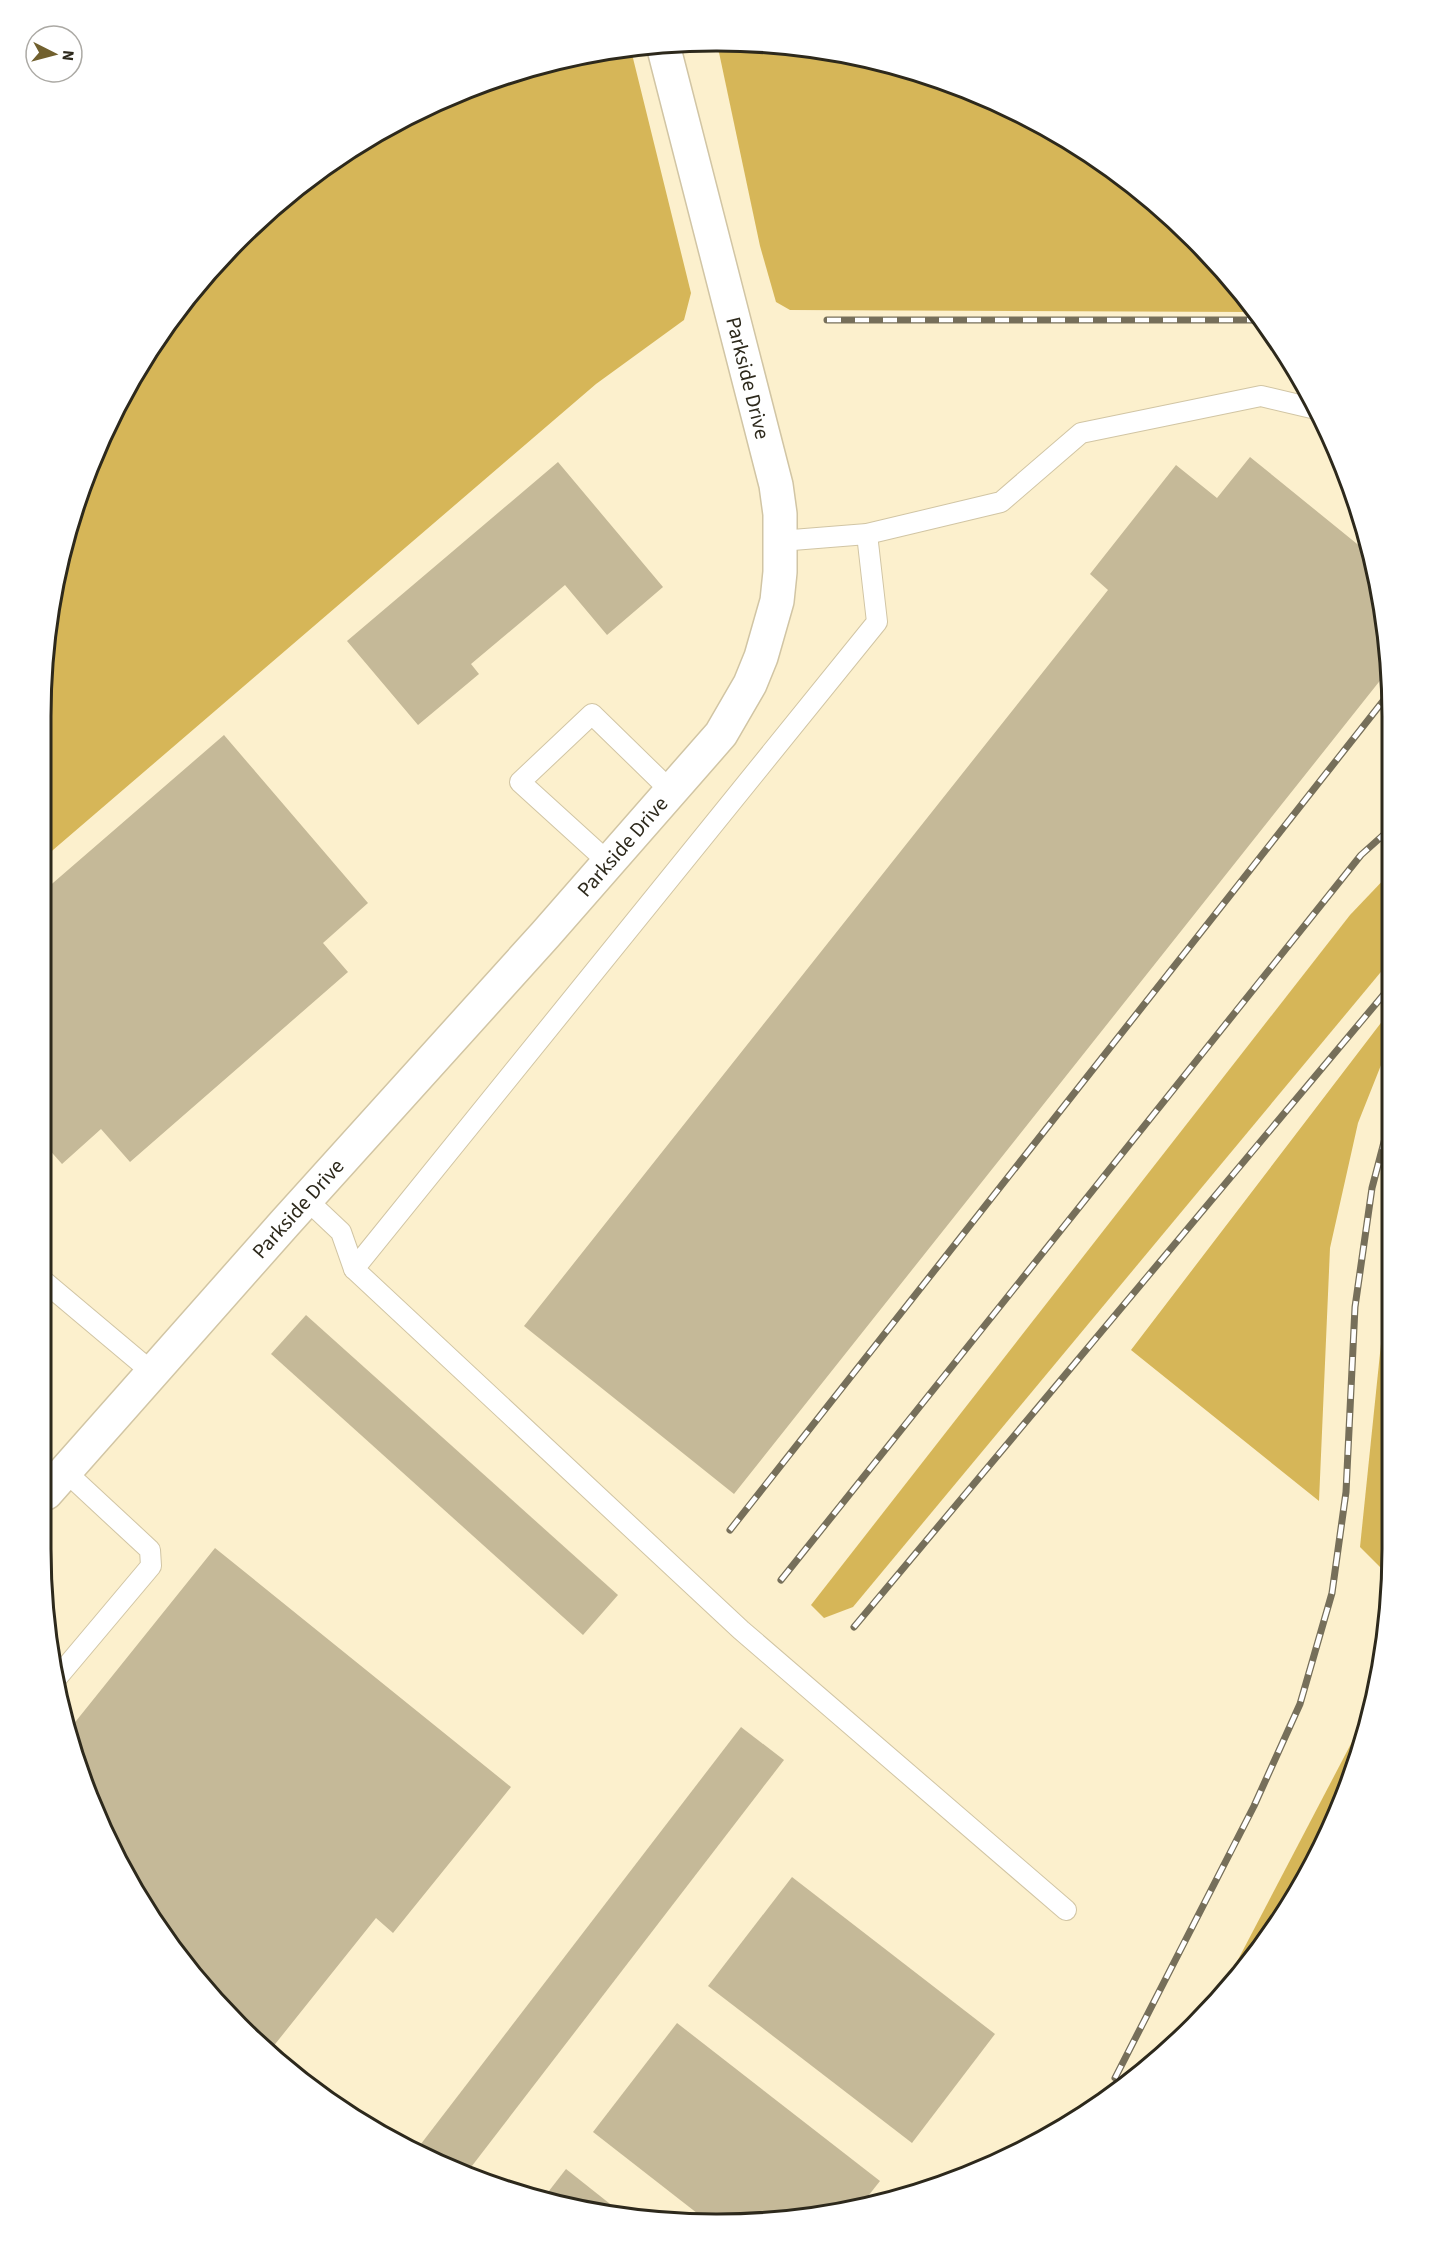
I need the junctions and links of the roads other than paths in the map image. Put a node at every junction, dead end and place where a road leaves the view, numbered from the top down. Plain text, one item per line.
1 (665, 53) edge
2 (1305, 406) edge
3 (867, 534) junction
4 (780, 541) junction
5 (671, 791) junction
6 (608, 862) junction
7 (306, 1199) junction
8 (354, 1269) junction
9 (51, 1287) edge
10 (153, 1373) junction
11 (56, 1483) edge
12 (63, 1671) edge
13 (1066, 1910) dead end

1 - 4 street, Parkside Drive
2 - 3 lane
3 - 4 lane
3 - 8 lane
4 - 5 street, Parkside Drive
5 - 6 street, Parkside Drive
5 - 6 lane
6 - 7 street, Parkside Drive
7 - 8 lane
7 - 10 street, Parkside Drive
8 - 13 lane
9 - 10 lane
10 - 11 street, Parkside Drive
11 - 12 lane

